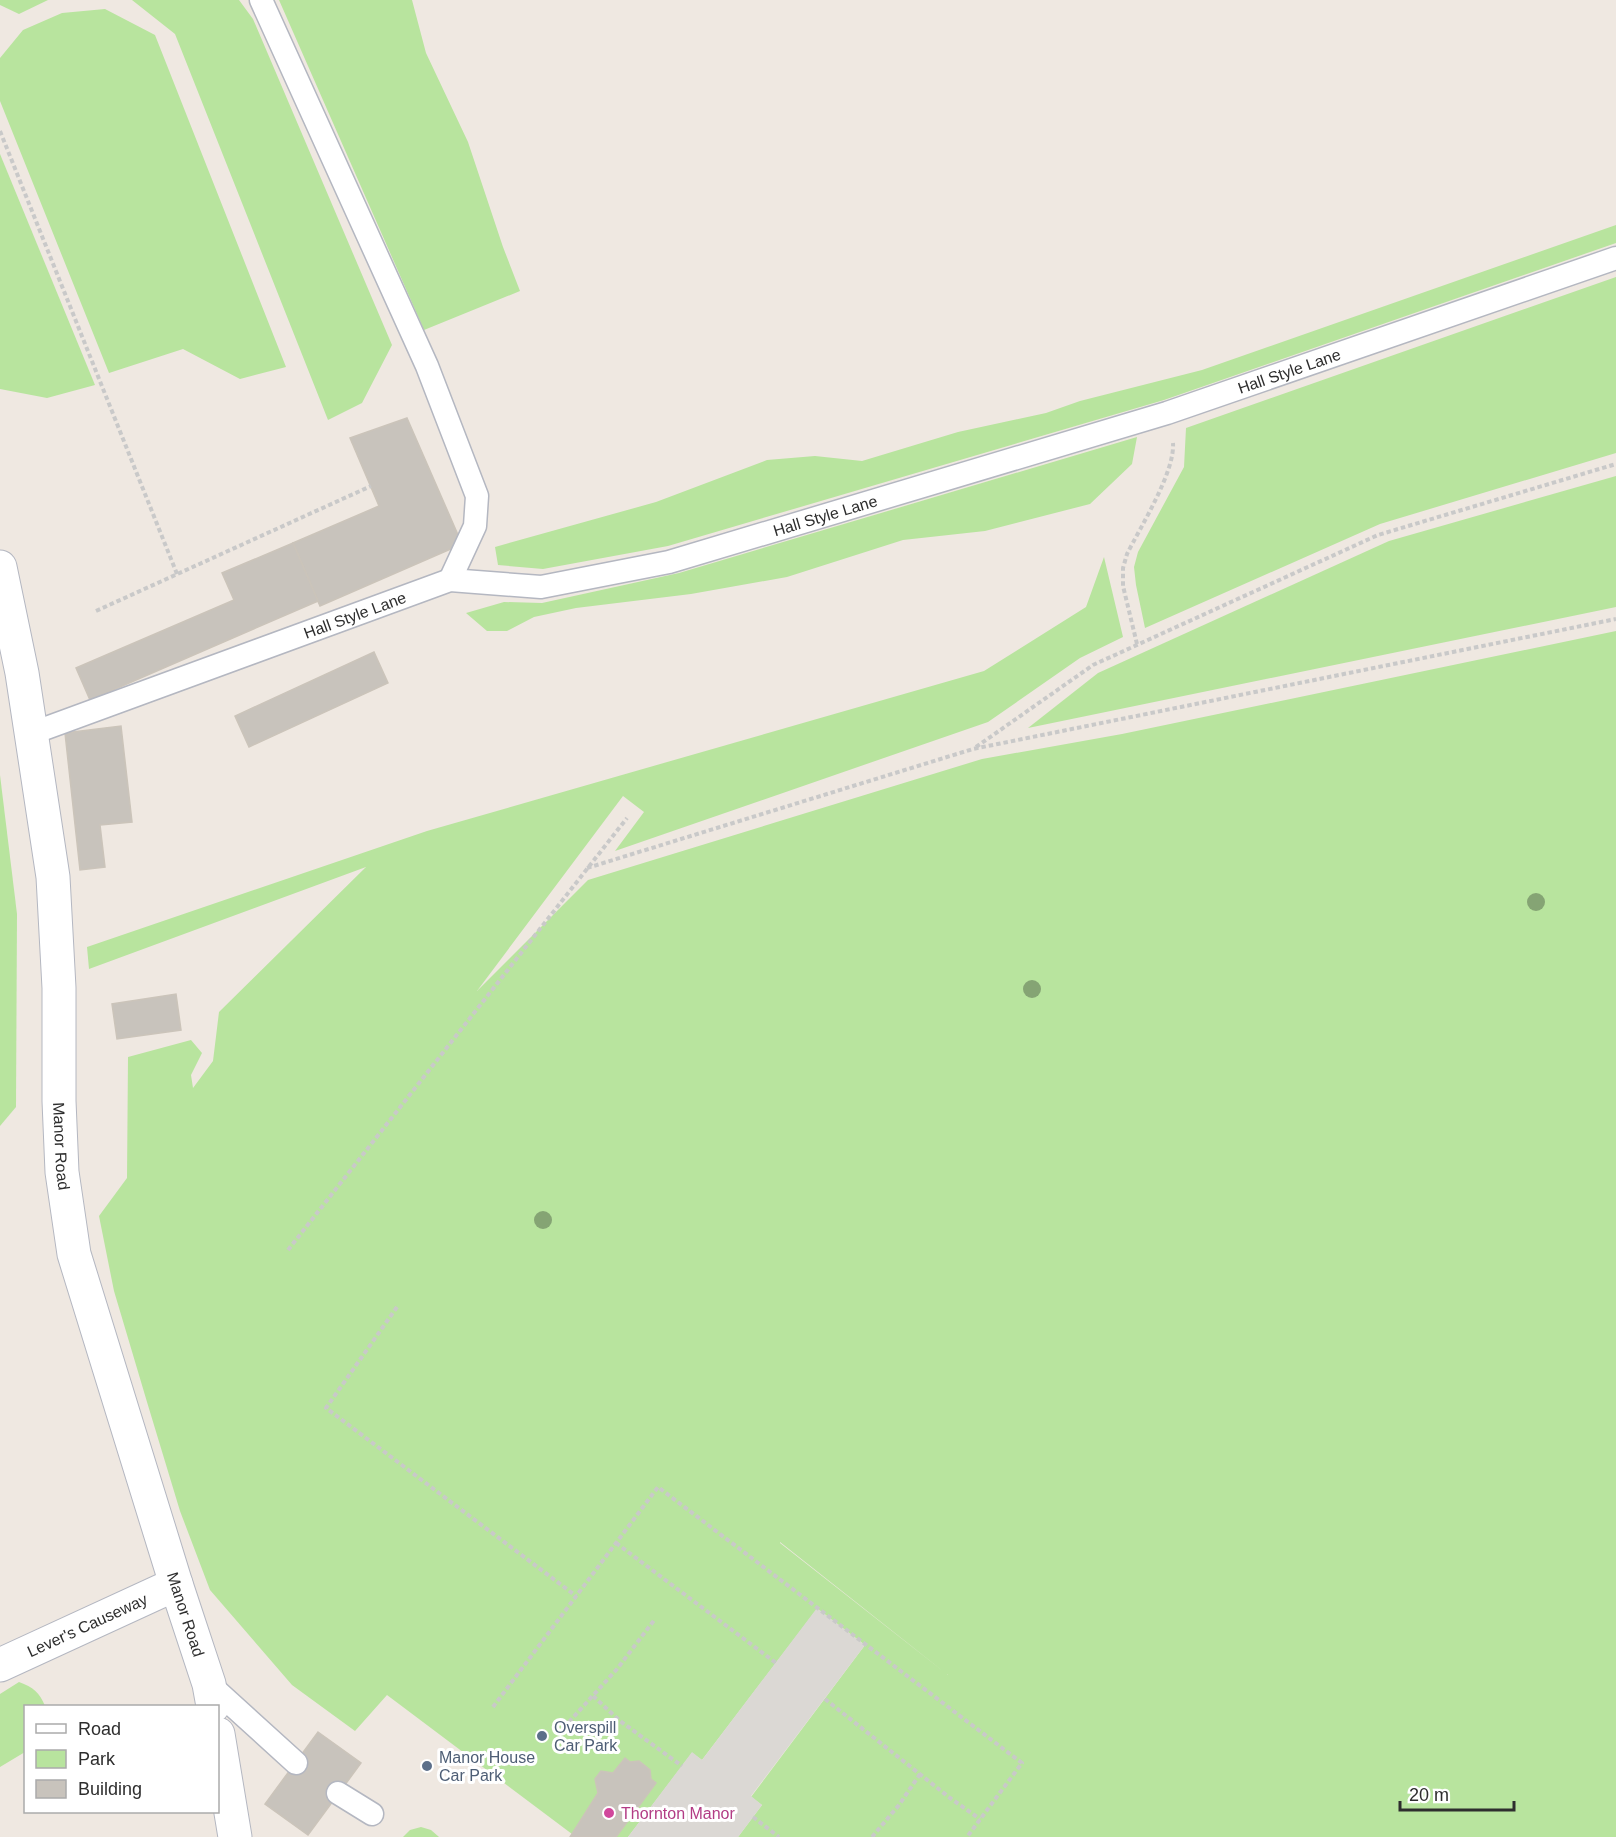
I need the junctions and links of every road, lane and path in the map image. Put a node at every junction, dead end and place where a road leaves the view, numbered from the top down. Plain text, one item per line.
1 (261, 0) edge
2 (0, 131) edge
3 (1616, 258) edge
4 (1167, 413) junction
5 (1616, 464) edge
6 (371, 486) dead end
7 (0, 567) edge
8 (177, 574) junction
9 (450, 580) junction
10 (96, 611) dead end
11 (1616, 619) edge
12 (1137, 645) junction
13 (30, 735) junction
14 (973, 749) junction
15 (627, 818) dead end
16 (587, 868) junction
17 (288, 1250) dead end
18 (397, 1307) dead end
19 (616, 1543) junction
20 (176, 1584) junction
21 (576, 1596) junction
22 (655, 1619) dead end
23 (776, 1663) dead end
24 (0, 1665) edge
25 (211, 1695) edge
26 (593, 1696) junction
27 (825, 1699) dead end
28 (493, 1707) dead end
29 (570, 1722) dead end
30 (219, 1740) edge
31 (296, 1763) dead end
32 (682, 1766) dead end
33 (920, 1774) junction
34 (338, 1793) dead end
35 (372, 1814) dead end
36 (753, 1817) dead end
37 (980, 1819) junction
38 (235, 1837) edge
39 (779, 1837) edge
40 (872, 1837) edge
41 (967, 1837) edge

1 - 9 lane
2 - 8 path
3 - 4 lane, Hall Style Lane
4 - 9 lane, Hall Style Lane
4 - 12 path
5 - 12 path
6 - 8 path
7 - 13 street, Manor Road
8 - 10 path
9 - 13 lane, Hall Style Lane
11 - 14 path
12 - 14 path
13 - 20 street, Manor Road
14 - 16 path
15 - 16 path
16 - 17 path
18 - 21 path
19 - 21 path
19 - 23 path
19 - 37 path
20 - 24 street, Lever's Causeway
20 - 25 street, Manor Road
21 - 28 path
22 - 26 path
25 - 31 lane
26 - 29 path
26 - 32 path
27 - 33 path
30 - 38 street
33 - 37 path
33 - 40 path
34 - 35 lane
36 - 39 path
37 - 41 path

